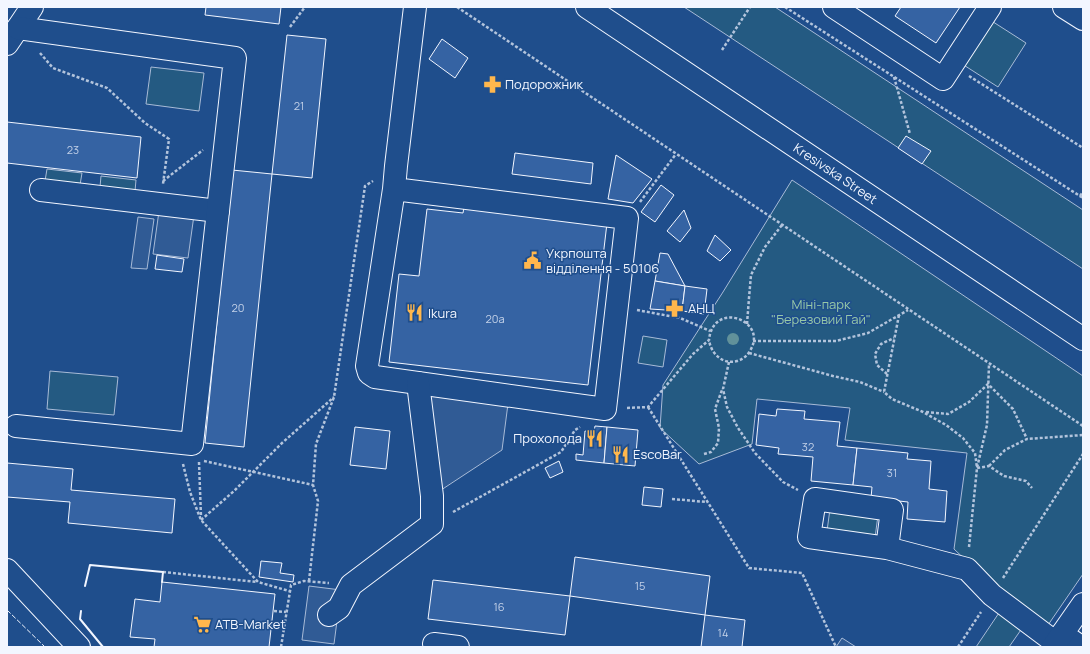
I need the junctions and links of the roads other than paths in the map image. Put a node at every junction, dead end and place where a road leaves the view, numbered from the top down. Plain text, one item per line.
1 (32, 7) edge
2 (415, 7) edge
3 (587, 7) edge
4 (834, 7) edge
5 (990, 7) edge
6 (1064, 7) edge
7 (861, 14) edge
8 (1083, 19) edge
9 (11, 37) edge
10 (394, 189) junction
11 (41, 190) dead end
12 (218, 211) junction
13 (1083, 339) edge
14 (418, 383) junction
15 (16, 426) dead end
16 (886, 548) junction
17 (7, 570) edge
18 (1083, 604) edge
19 (329, 615) dead end
20 (1057, 641) edge
21 (434, 644) dead end
22 (79, 647) edge
23 (458, 647) edge
24 (1081, 647) edge

1 - 9 street
2 - 10 street
3 - 13 street, Kresivska Street
4 - 7 street
5 - 7 street
6 - 8 street
9 - 12 street
10 - 14 street
10 - 14 street
11 - 12 street
12 - 15 street
14 - 19 street
16 - 16 street
16 - 20 street
17 - 22 street
18 - 20 street
20 - 24 street
21 - 23 street

